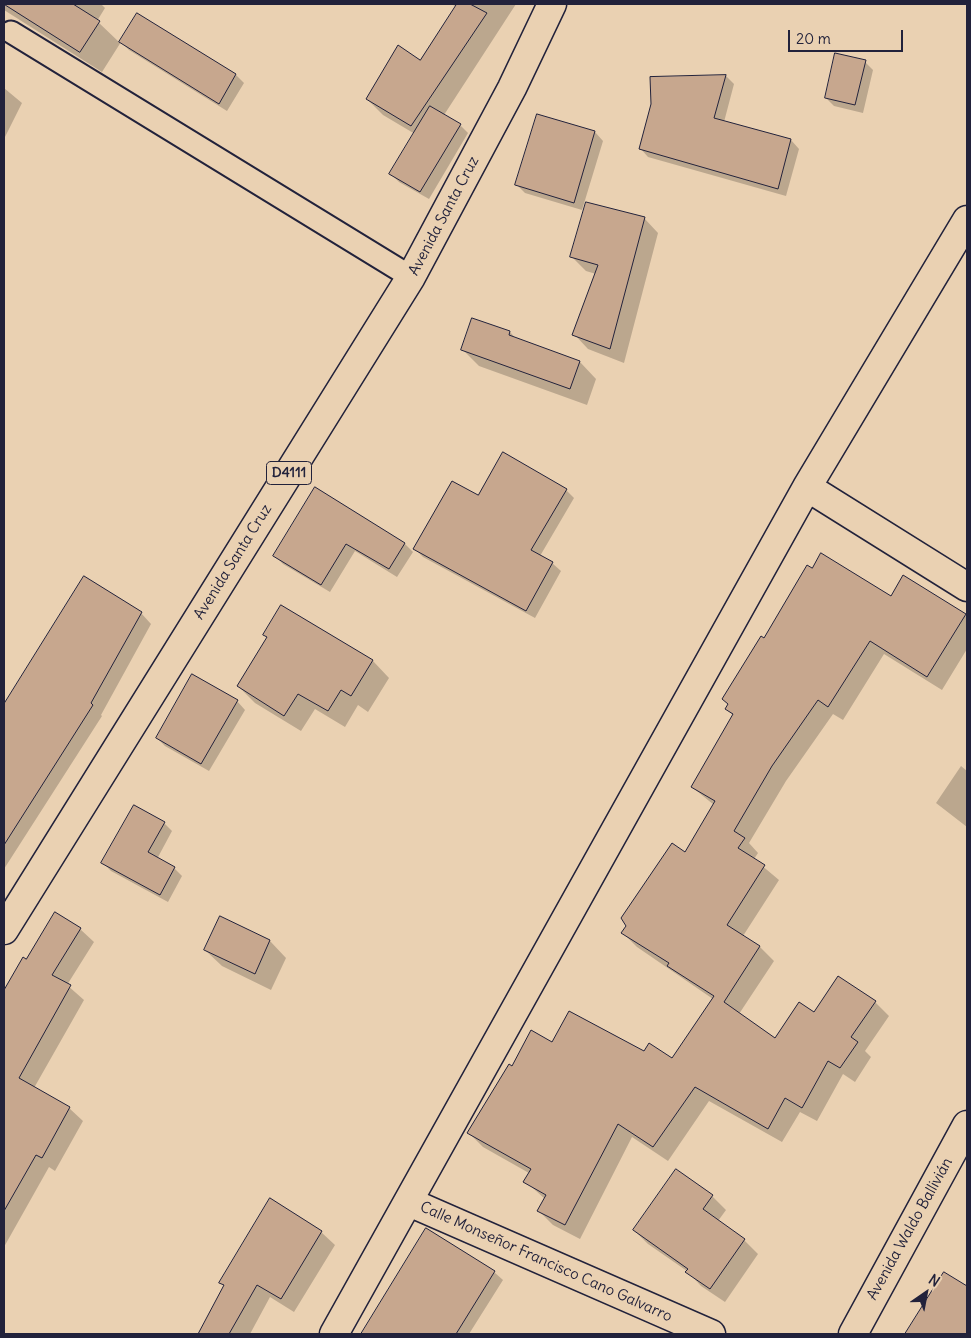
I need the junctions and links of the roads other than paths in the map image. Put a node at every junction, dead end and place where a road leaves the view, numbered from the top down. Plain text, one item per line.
1 (552, 4) edge
2 (11, 32) dead end
3 (967, 220) edge
4 (411, 277) junction
5 (807, 487) junction
6 (967, 587) edge
7 (4, 930) edge
8 (967, 1124) edge
9 (409, 1202) junction
10 (334, 1334) edge
11 (711, 1334) edge
12 (853, 1334) edge

1 - 4 street, Avenida Santa Cruz / D4111
2 - 4 lane
3 - 5 street
4 - 7 street, Avenida Santa Cruz / D4111
5 - 6 street
5 - 9 street
8 - 12 street, Avenida Waldo Ballivián
9 - 10 street
9 - 11 street, Calle Monseñor Francisco Cano Galvarro

